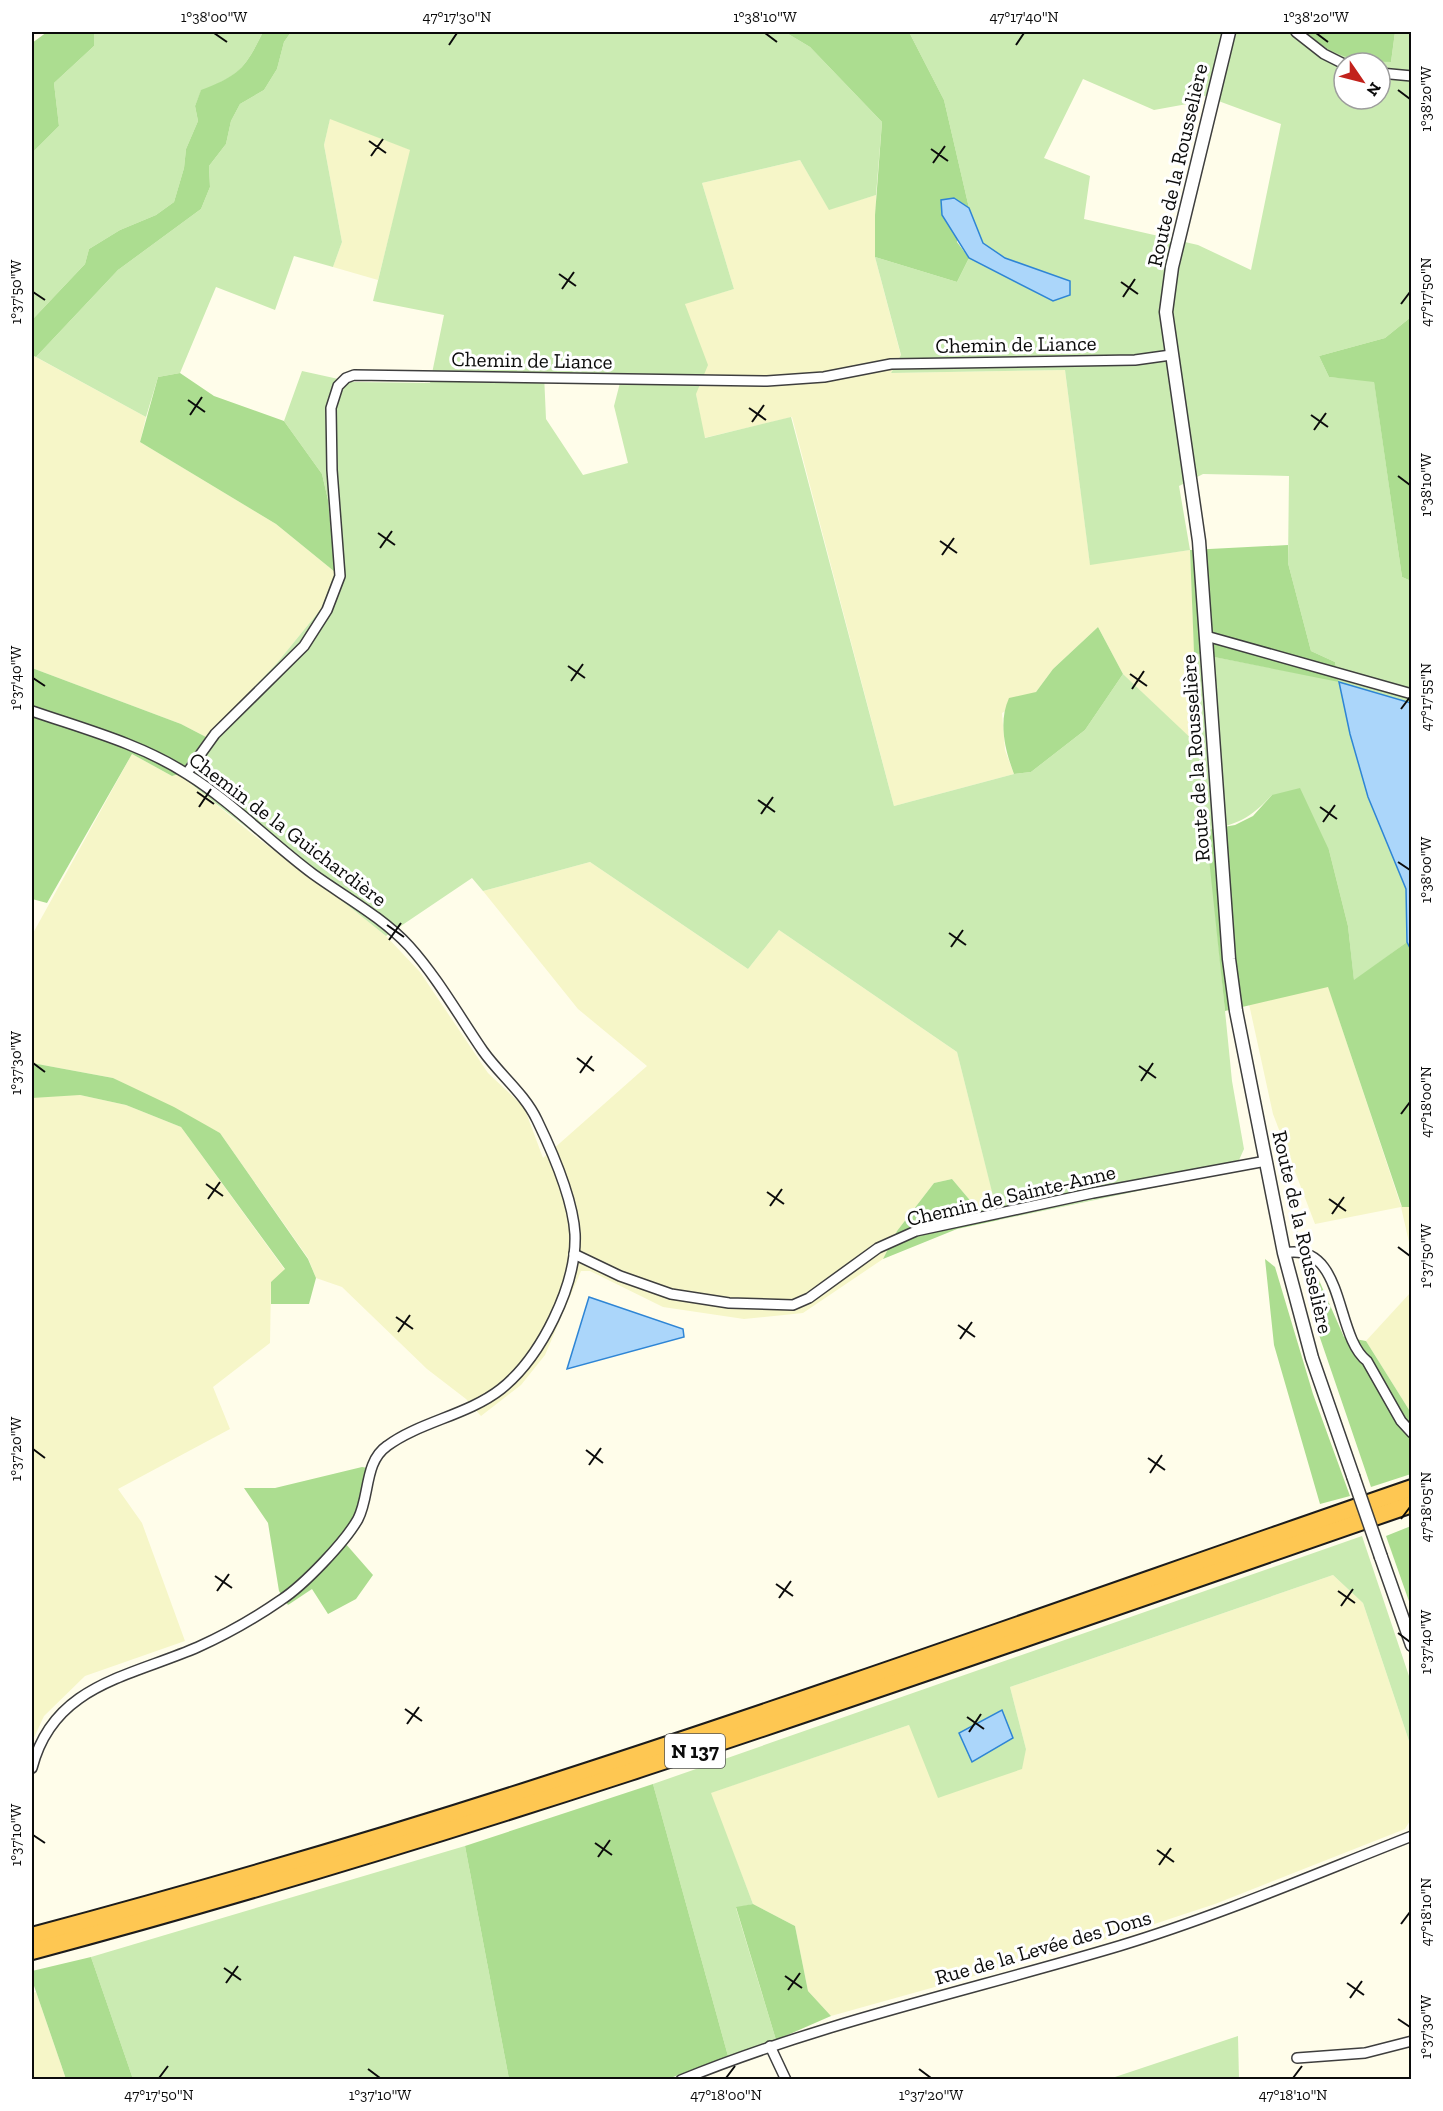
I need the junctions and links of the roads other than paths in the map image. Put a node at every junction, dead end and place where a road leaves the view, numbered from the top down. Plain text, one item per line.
1 (1228, 32) edge
2 (1296, 32) edge
3 (1332, 58) edge
4 (1392, 74) edge
5 (1412, 76) edge
6 (1171, 355) junction
7 (1206, 636) junction
8 (1412, 694) edge
9 (32, 711) edge
10 (186, 773) junction
11 (1266, 1161) junction
12 (1284, 1253) junction
13 (574, 1254) junction
14 (1412, 1433) edge
15 (1412, 1488) edge
16 (1412, 1504) edge
17 (1412, 1645) edge
18 (32, 1768) edge
19 (1412, 1836) edge
20 (32, 1936) edge
21 (32, 1951) edge
22 (1412, 2041) edge
23 (770, 2046) junction
24 (1297, 2058) dead end
25 (681, 2079) edge
26 (786, 2079) edge

1 - 6 street, Route de la Rousselière
2 - 3 street
4 - 5 street
6 - 7 street, Route de la Rousselière
6 - 10 street, Chemin de Liance
7 - 8 street
7 - 11 street, Route de la Rousselière
9 - 10 street, Chemin de la Guichardière
10 - 13 street, Chemin de la Guichardière
11 - 12 street, Route de la Rousselière
11 - 13 street, Chemin de Sainte-Anne
12 - 14 street
12 - 17 street, Route de la Rousselière, bridge
13 - 18 street, Chemin de la Guichardière
15 - 20 highway, N 137
16 - 21 highway, N 137
19 - 23 street, Rue de la Levée des Dons
22 - 24 street
23 - 25 street, Rue de la Levée des Dons
23 - 26 street

